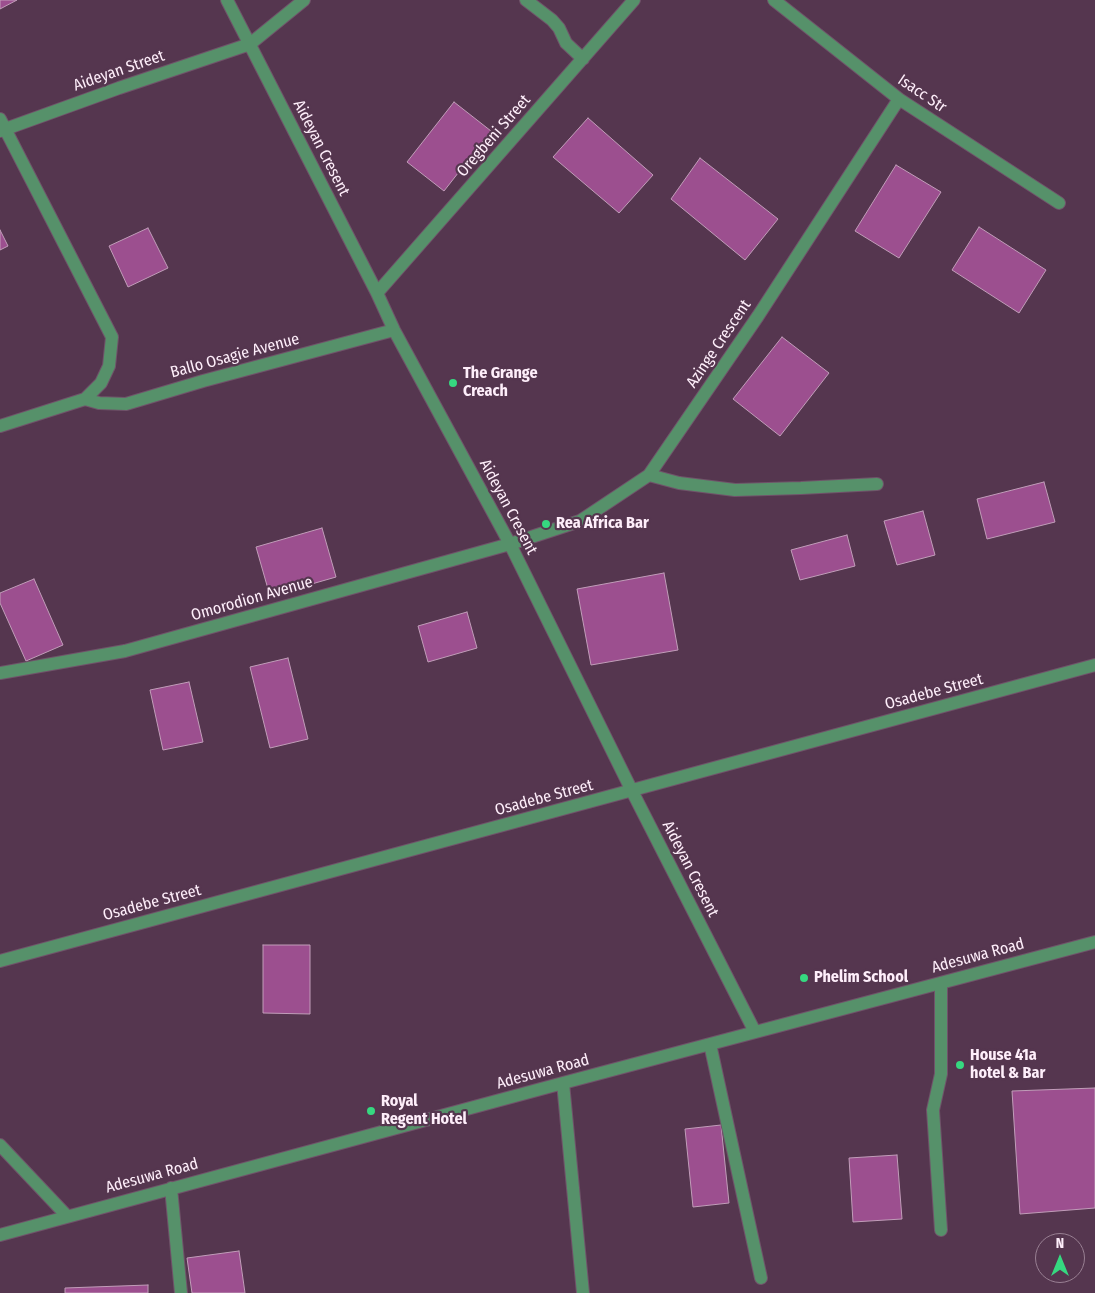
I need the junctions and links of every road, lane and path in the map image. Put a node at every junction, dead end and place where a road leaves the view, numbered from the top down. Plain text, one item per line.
1 (227, 0) edge
2 (304, 0) edge
3 (526, 0) edge
4 (634, 0) edge
5 (774, 0) edge
6 (250, 44) junction
7 (583, 59) junction
8 (899, 99) junction
9 (2, 126) edge
10 (1059, 203) dead end
11 (378, 293) junction
12 (394, 330) junction
13 (85, 399) junction
14 (0, 426) edge
15 (649, 475) junction
16 (877, 484) dead end
17 (510, 544) junction
18 (1095, 664) edge
19 (0, 673) edge
20 (632, 791) junction
21 (1095, 942) edge
22 (0, 961) edge
23 (942, 983) junction
24 (755, 1032) junction
25 (710, 1044) junction
26 (563, 1083) junction
27 (0, 1145) edge
28 (171, 1188) junction
29 (67, 1216) junction
30 (941, 1230) dead end
31 (0, 1235) edge
32 (761, 1278) dead end
33 (182, 1293) edge
34 (583, 1293) edge

1 - 6 street, Aideyan Cresent
2 - 6 street
3 - 7 street
4 - 7 street, Oregbeni Street
5 - 8 street, Isacc Str
6 - 9 street, Aideyan Street
6 - 11 street, Aideyan Cresent
7 - 11 street, Oregbeni Street
8 - 10 street, Isacc Str
8 - 15 street, Azinge Crescent
9 - 13 street
11 - 12 street, Aideyan Cresent
12 - 13 street, Ballo Osagie Avenue
12 - 17 street, Aideyan Cresent
13 - 14 street, Ballo Osagie Avenue
15 - 16 street
15 - 17 street, Azinge Crescent
17 - 19 street, Omorodion Avenue
17 - 20 street, Aideyan Cresent
18 - 20 street, Osadebe Street
20 - 22 street, Osadebe Street
20 - 24 street, Aideyan Cresent
21 - 23 street, Adesuwa Road
23 - 24 street, Adesuwa Road
23 - 30 street
24 - 25 street, Adesuwa Road
25 - 26 street, Adesuwa Road
25 - 32 street
26 - 28 street, Adesuwa Road
26 - 34 street
27 - 29 street
28 - 29 street, Adesuwa Road
28 - 33 street
29 - 31 street, Adesuwa Road

